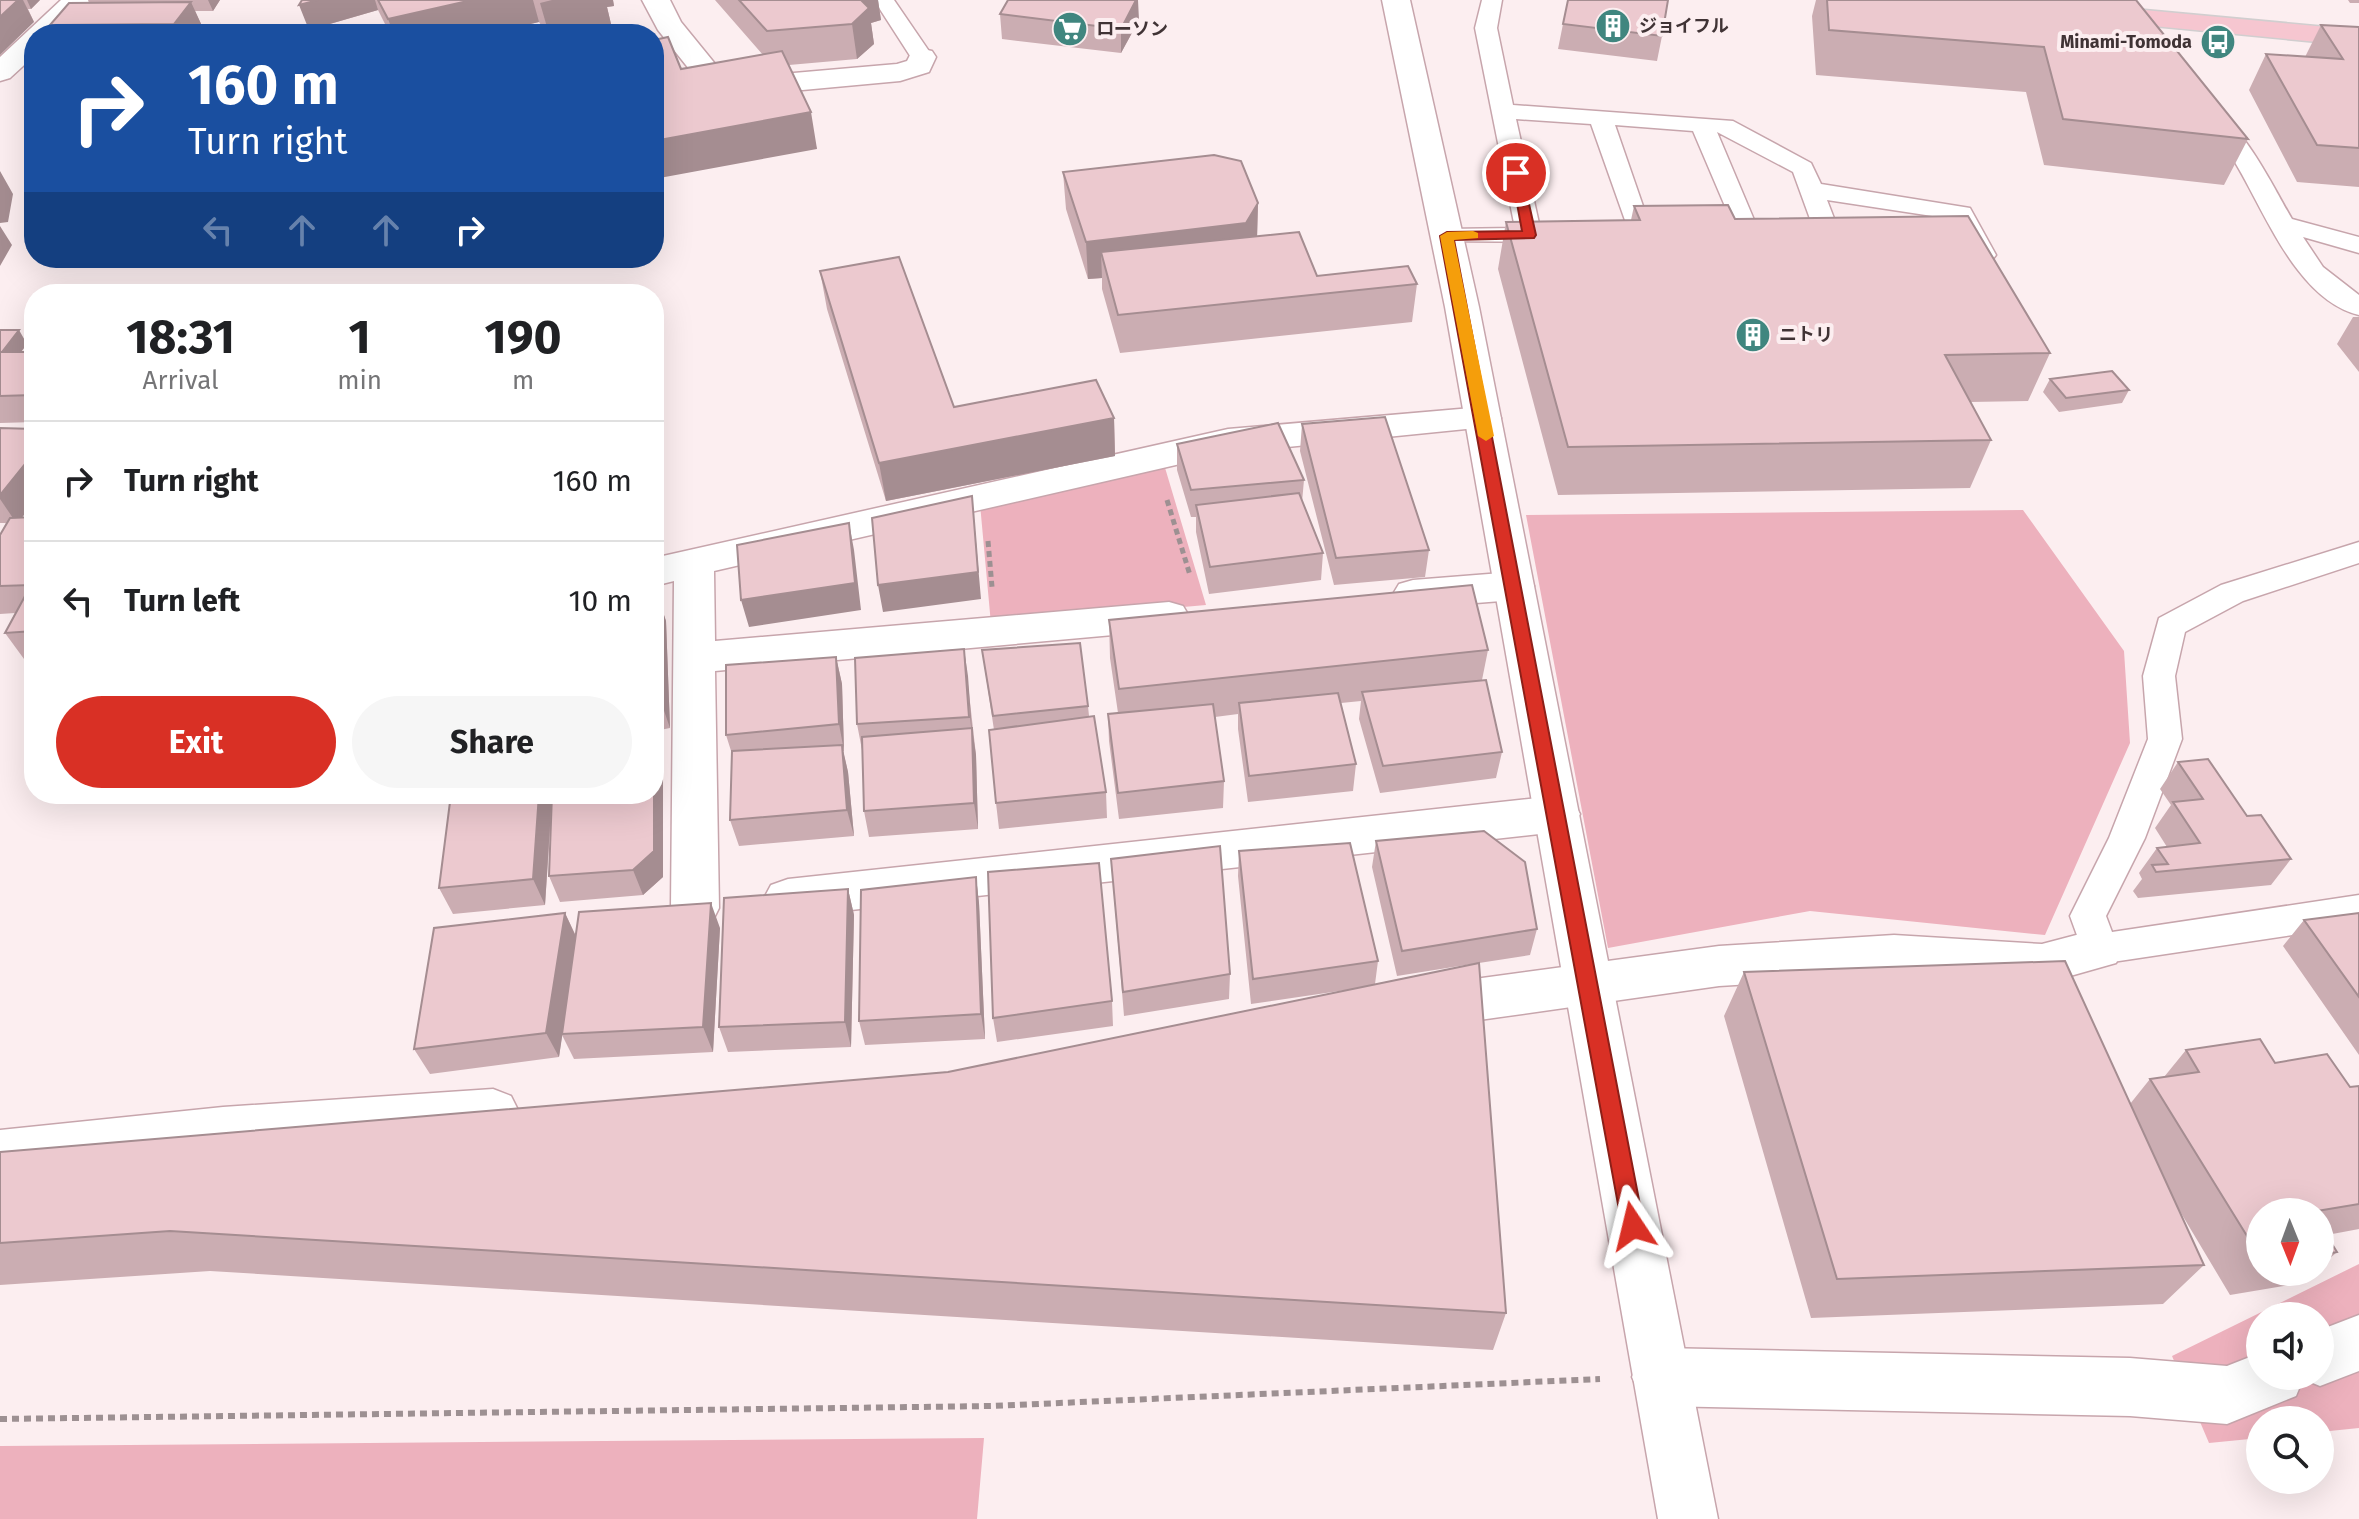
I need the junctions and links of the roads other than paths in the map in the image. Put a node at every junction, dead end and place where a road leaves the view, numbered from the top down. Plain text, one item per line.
1 (77, 0) edge
2 (656, 0) edge
3 (884, 0) edge
4 (1396, 0) edge
5 (1492, 0) edge
6 (2064, 10) edge
7 (2116, 10) edge
8 (52, 24) edge
9 (2359, 38) edge
10 (2147, 46) edge
11 (24, 50) edge
12 (922, 57) joint
13 (0, 72) edge
14 (2196, 101) edge
15 (1503, 111) junction
16 (1601, 118) junction
17 (1702, 124) junction
18 (1811, 190) junction
19 (2283, 224) junction
20 (1748, 234) junction
21 (1529, 235) junction
22 (1571, 235) edge
23 (1613, 235) edge
24 (1641, 235) junction
25 (1672, 235) edge
26 (1717, 235) edge
27 (1447, 236) junction
28 (2359, 245) edge
29 (1997, 283) edge
30 (2359, 307) edge
31 (1483, 418) junction
32 (2359, 552) edge
33 (694, 562) junction
34 (664, 570) edge
35 (1514, 586) junction
36 (1373, 598) edge
37 (1201, 613) edge
38 (695, 658) junction
39 (1557, 814) junction
40 (695, 908) junction
41 (2359, 910) edge
42 (649, 913) edge
43 (2099, 949) junction
44 (1589, 985) junction
45 (1377, 1015) edge
46 (537, 1109) edge
47 (0, 1154) edge
48 (2359, 1343) edge
49 (2334, 1353) edge
50 (2246, 1388) edge
51 (1664, 1392) junction
52 (1688, 1519) edge

1 - 8 street
2 - 12 street
3 - 12 lane
4 - 27 street
5 - 15 lane
6 - 7 highway
7 - 9 highway
7 - 10 lane
11 - 13 street
14 - 19 lane
15 - 16 lane
15 - 21 lane
16 - 17 lane
16 - 24 lane
17 - 18 lane
17 - 20 lane
18 - 20 lane
18 - 29 lane
19 - 28 lane
19 - 30 lane
20 - 26 lane
21 - 22 lane
21 - 27 lane
23 - 24 lane
24 - 25 lane
27 - 31 street
31 - 33 street
31 - 35 street
32 - 43 lane
33 - 34 street
33 - 38 street
35 - 36 street
35 - 39 street
37 - 38 street
38 - 40 street
39 - 40 street
39 - 44 street
40 - 42 street
41 - 43 lane
43 - 44 street
44 - 45 street
44 - 51 street
46 - 47 street
48 - 49 street
50 - 51 street
51 - 52 street

